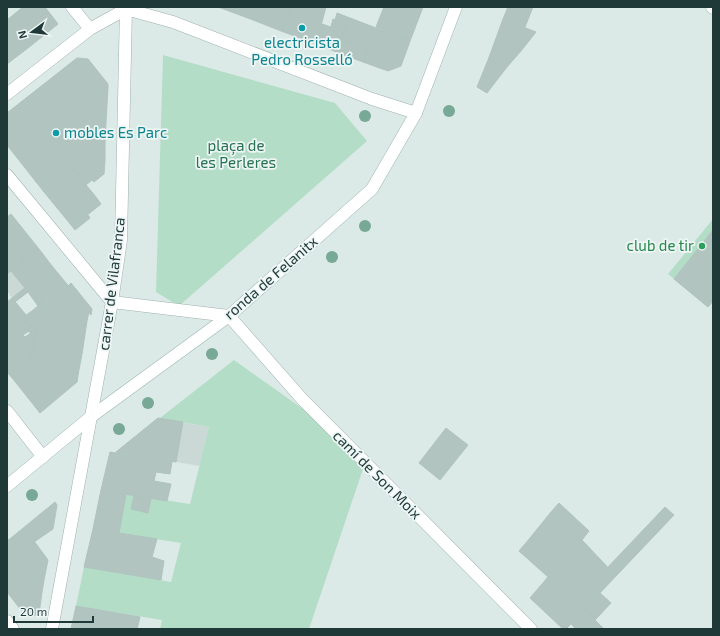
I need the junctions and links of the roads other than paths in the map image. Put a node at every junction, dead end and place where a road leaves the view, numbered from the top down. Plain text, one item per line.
1 (72, 7) edge
2 (456, 7) edge
3 (126, 8) edge
4 (90, 29) junction
5 (7, 94) edge
6 (416, 113) junction
7 (7, 175) edge
8 (112, 302) junction
9 (229, 316) junction
10 (7, 411) edge
11 (92, 416) junction
12 (43, 456) junction
13 (7, 486) edge
14 (7, 621) edge
15 (13, 629) edge
16 (52, 629) edge
17 (531, 629) edge

1 - 4 street
2 - 6 street, ronda de Felanitx
3 - 4 street
3 - 6 street
3 - 8 street, carrer de Vilafranca
4 - 5 street
6 - 9 street, ronda de Felanitx
7 - 8 street
8 - 9 street
8 - 11 street, carrer de Vilafranca
9 - 11 street, ronda de Felanitx
9 - 17 street, camí de Son Moix
10 - 12 street
11 - 12 street, ronda de Felanitx
11 - 16 street, carrer de Vilafranca
12 - 13 street, ronda de Felanitx
14 - 15 street

